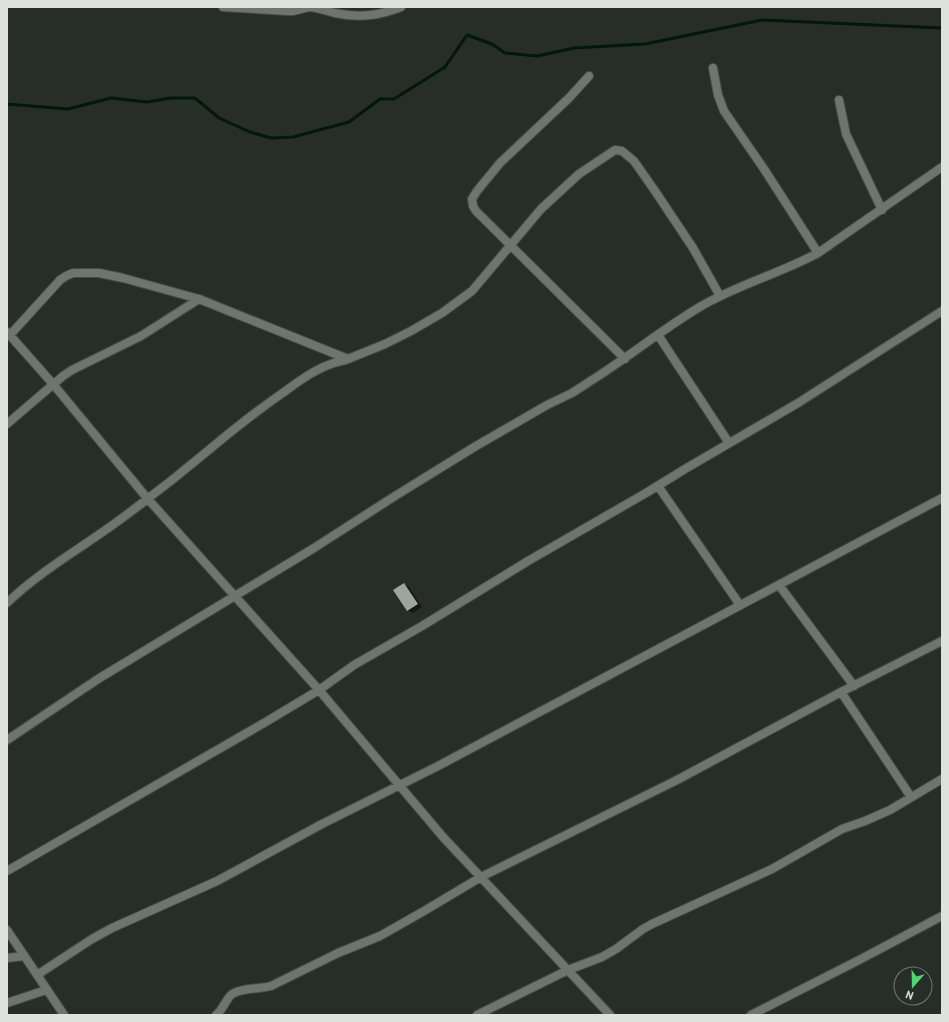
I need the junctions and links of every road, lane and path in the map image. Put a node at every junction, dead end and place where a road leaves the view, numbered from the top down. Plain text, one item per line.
1 (223, 7) edge
2 (310, 7) edge
3 (401, 7) edge
4 (713, 68) dead end
5 (589, 76) dead end
6 (839, 100) dead end
7 (942, 167) edge
8 (882, 210) junction
9 (511, 245) junction
10 (818, 253) junction
11 (720, 296) junction
12 (199, 299) junction
13 (942, 311) edge
14 (8, 334) edge
15 (658, 335) junction
16 (625, 358) junction
17 (348, 359) junction
18 (53, 384) junction
19 (7, 424) edge
20 (730, 443) junction
21 (658, 486) junction
22 (147, 498) junction
23 (942, 498) edge
24 (779, 585) junction
25 (234, 596) junction
26 (7, 603) edge
27 (740, 605) junction
28 (942, 641) edge
29 (854, 686) junction
30 (319, 690) junction
31 (841, 692) junction
32 (7, 740) edge
33 (942, 779) edge
34 (400, 786) junction
35 (912, 797) junction
36 (7, 871) edge
37 (481, 877) junction
38 (942, 916) edge
39 (7, 930) edge
40 (24, 956) junction
41 (7, 958) edge
42 (568, 970) junction
43 (37, 975) junction
44 (46, 990) junction
45 (7, 1004) edge
46 (64, 1015) edge
47 (216, 1015) edge
48 (477, 1015) edge
49 (610, 1015) edge
50 (750, 1015) edge

1 - 2 street
2 - 3 street
4 - 10 street
5 - 9 street
6 - 8 street
7 - 8 street
8 - 10 street
9 - 11 street
9 - 16 street
9 - 17 street
10 - 11 street
11 - 15 street
12 - 14 street
12 - 17 street
12 - 18 street
13 - 20 street
14 - 18 street
15 - 16 street
15 - 20 street
16 - 25 street
17 - 22 street
18 - 19 street
18 - 22 street
20 - 21 street
21 - 27 street
21 - 30 street
22 - 25 street
22 - 26 street
23 - 24 street
24 - 27 street
24 - 29 street
25 - 30 street
25 - 32 street
27 - 34 street
28 - 29 street
29 - 31 street
30 - 34 street
30 - 36 street
31 - 35 street
31 - 37 street
33 - 35 street
34 - 37 street
34 - 43 street
35 - 42 street
37 - 42 street
37 - 47 street
38 - 50 street
39 - 40 street
40 - 41 street
40 - 43 street
42 - 48 street
42 - 49 street
43 - 44 street
44 - 45 street
44 - 46 street

